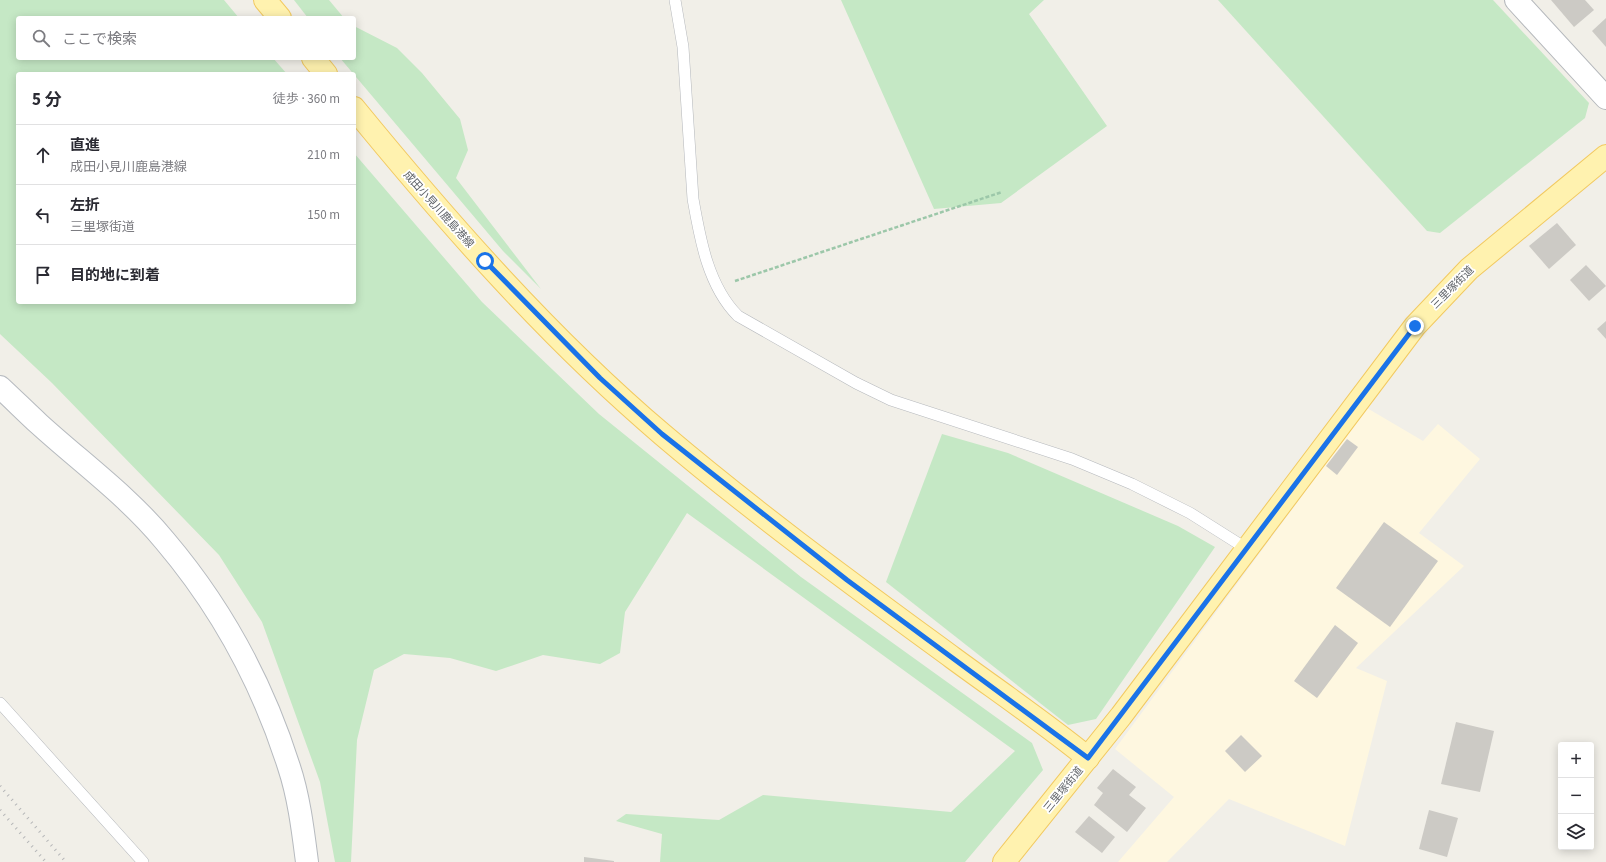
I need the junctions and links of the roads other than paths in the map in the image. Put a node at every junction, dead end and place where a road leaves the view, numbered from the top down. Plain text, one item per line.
1 (265, 0) edge
2 (675, 0) edge
3 (1516, 0) edge
4 (278, 16) edge
5 (315, 60) edge
6 (324, 72) edge
7 (1606, 98) edge
8 (356, 110) edge
9 (1606, 156) edge
10 (0, 387) edge
11 (1247, 549) junction
12 (0, 703) edge
13 (1088, 758) junction
14 (143, 862) edge
15 (307, 862) edge
16 (1004, 862) edge

1 - 4 main road
2 - 11 lane
3 - 7 street
5 - 6 main road
8 - 13 main road, 成田小見川鹿島港線
9 - 11 main road, 三里塚街道
10 - 15 street
11 - 13 main road, 三里塚街道
12 - 14 lane
13 - 16 main road, 三里塚街道

